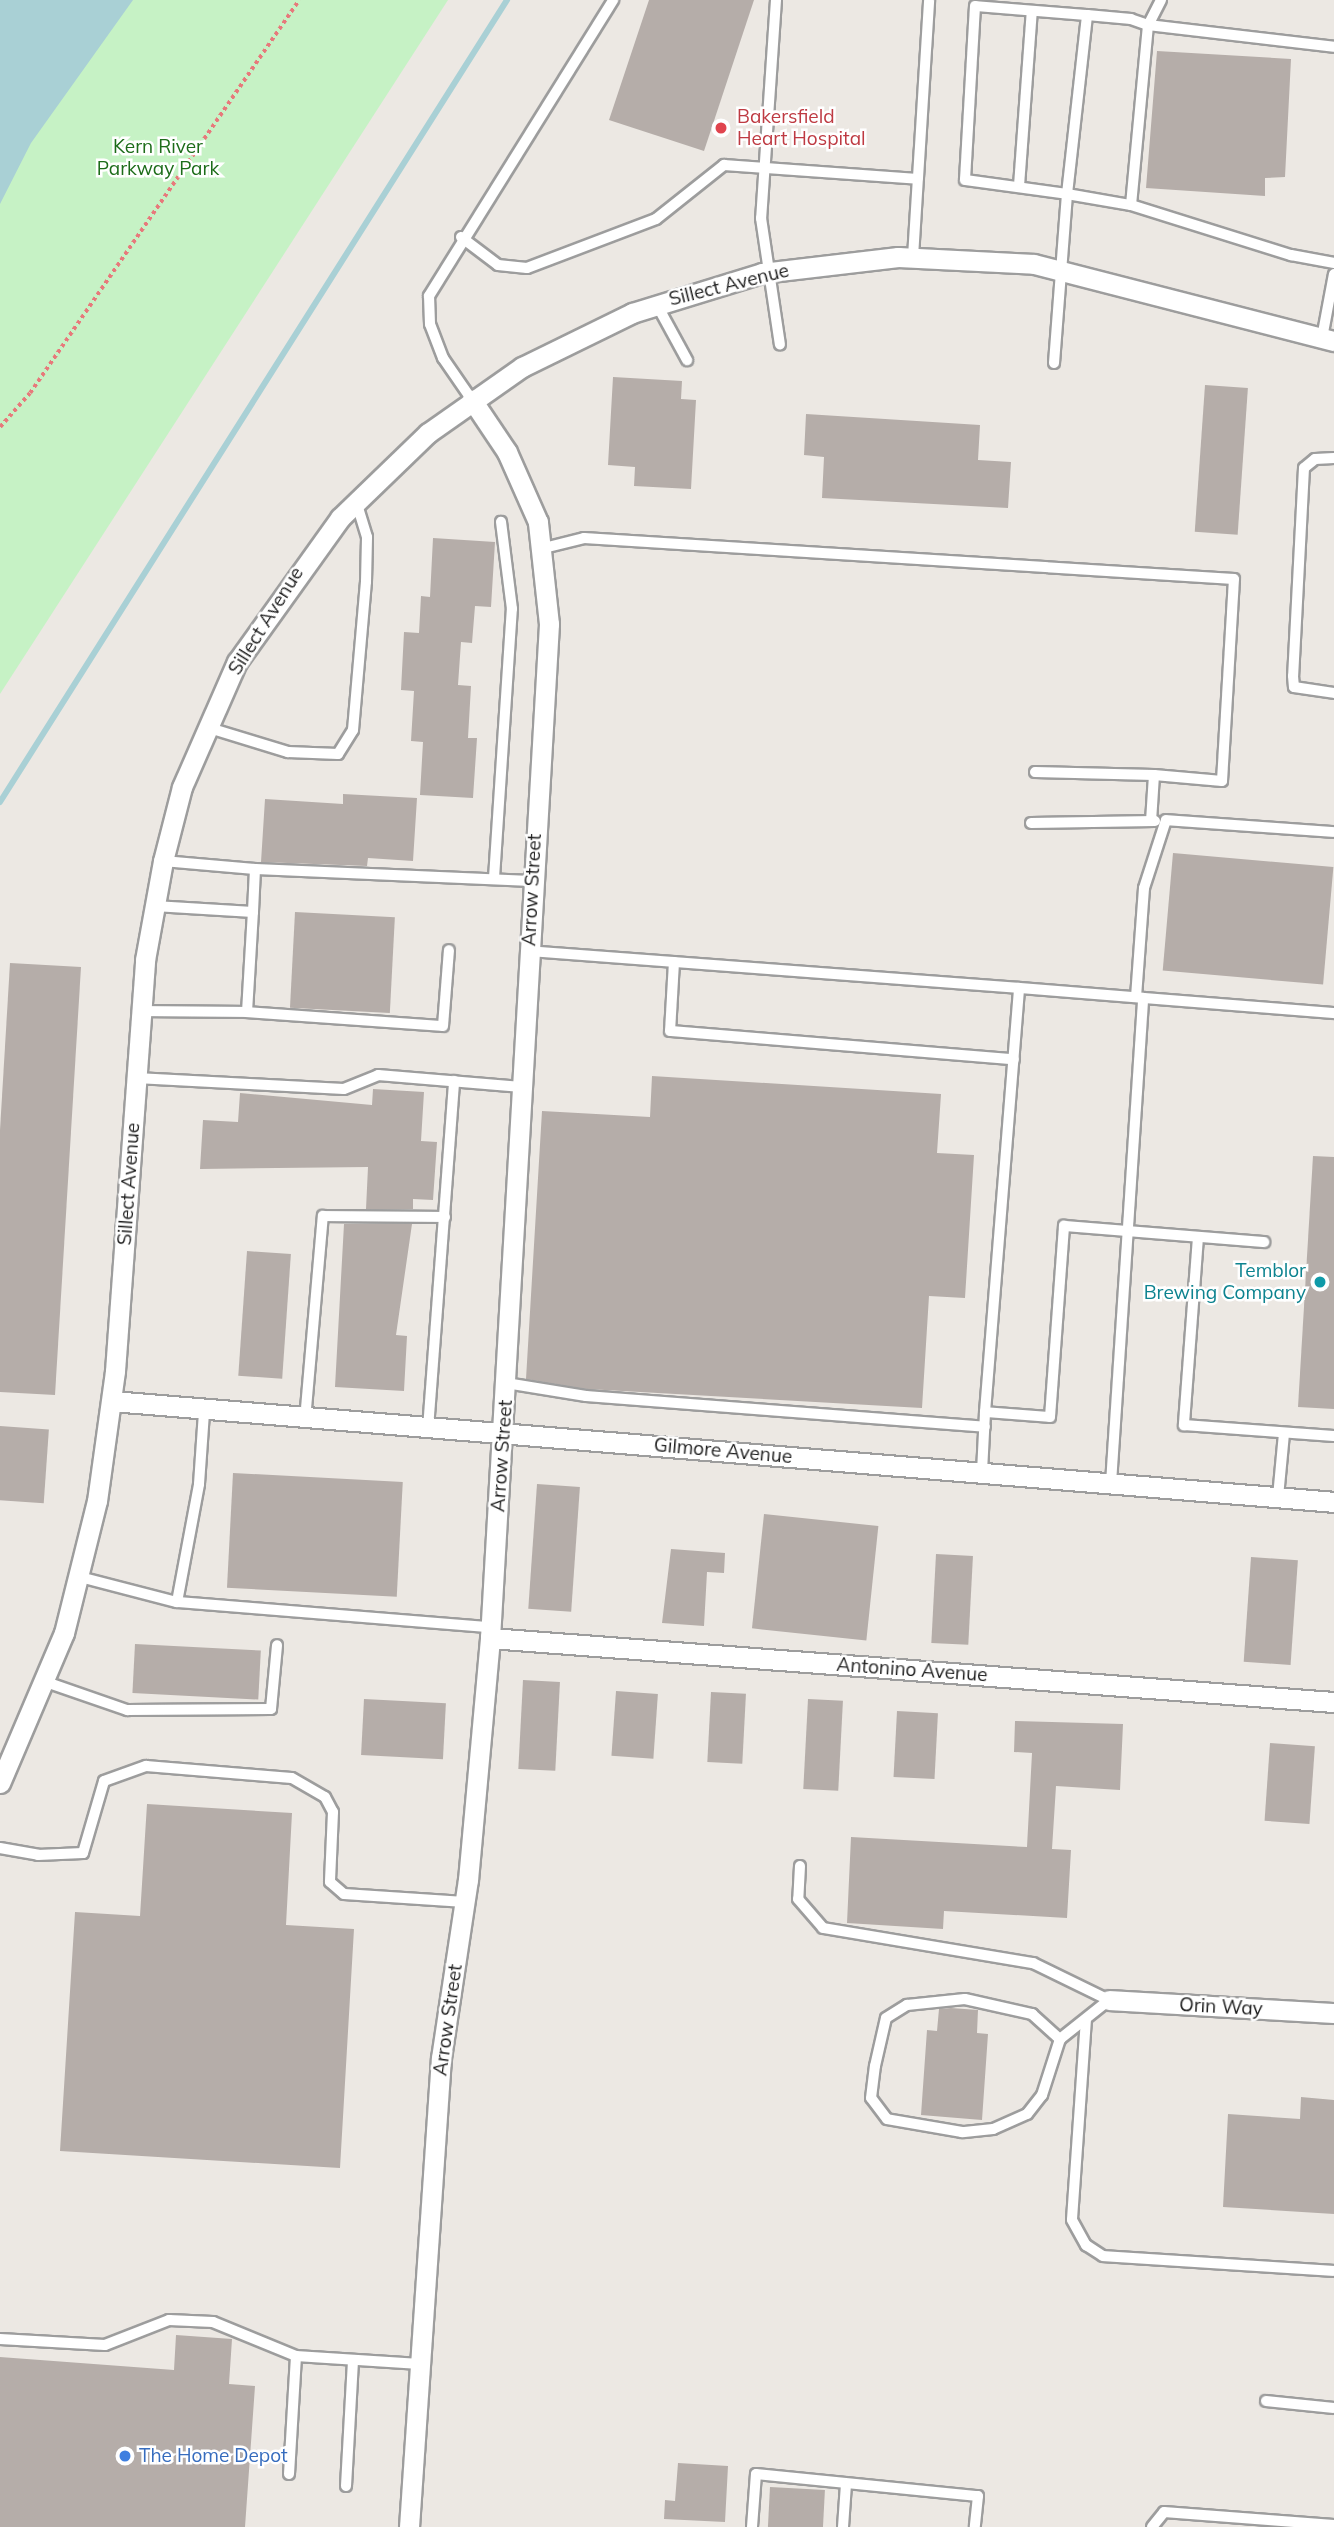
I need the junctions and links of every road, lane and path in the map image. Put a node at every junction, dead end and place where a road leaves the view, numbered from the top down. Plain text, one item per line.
1 (299, 0) edge
2 (613, 0) edge
3 (776, 0) edge
4 (929, 0) edge
5 (1161, 0) edge
6 (1032, 11) junction
7 (1087, 15) junction
8 (1148, 25) junction
9 (1334, 47) edge
10 (764, 168) junction
11 (918, 179) junction
12 (1019, 186) junction
13 (1067, 194) junction
14 (1131, 205) junction
15 (461, 237) junction
16 (913, 257) junction
17 (1334, 262) edge
18 (1063, 270) junction
19 (767, 273) junction
20 (1334, 274) edge
21 (657, 304) junction
22 (1328, 340) edge
23 (780, 345) dead end
24 (687, 360) dead end
25 (1054, 363) dead end
26 (472, 400) junction
27 (0, 427) edge
28 (1334, 458) edge
29 (356, 501) junction
30 (501, 522) dead end
31 (544, 548) junction
32 (1334, 693) edge
33 (206, 727) junction
34 (1035, 772) dead end
35 (1154, 775) junction
36 (1166, 820) junction
37 (1151, 821) junction
38 (1031, 823) dead end
39 (1334, 832) edge
40 (163, 860) junction
41 (255, 869) junction
42 (494, 878) junction
43 (532, 881) junction
44 (152, 906) junction
45 (253, 912) junction
46 (449, 950) dead end
47 (528, 951) junction
48 (674, 962) junction
49 (1019, 988) junction
50 (1140, 998) junction
51 (141, 1011) junction
52 (247, 1012) junction
53 (1334, 1013) edge
54 (1014, 1059) junction
55 (136, 1077) junction
56 (454, 1081) junction
57 (521, 1087) junction
58 (445, 1217) junction
59 (1128, 1231) junction
60 (1198, 1237) junction
61 (1264, 1242) dead end
62 (506, 1383) junction
63 (112, 1401) junction
64 (204, 1412) junction
65 (985, 1412) junction
66 (305, 1420) junction
67 (985, 1427) junction
68 (428, 1429) junction
69 (504, 1432) junction
70 (1284, 1433) junction
71 (1334, 1436) edge
72 (982, 1472) junction
73 (1111, 1483) junction
74 (1278, 1497) junction
75 (1334, 1502) edge
76 (80, 1577) junction
77 (177, 1602) junction
78 (490, 1633) junction
79 (276, 1645) dead end
80 (46, 1682) junction
81 (1334, 1702) edge
82 (0, 1783) edge
83 (0, 1848) edge
84 (800, 1866) dead end
85 (465, 1902) junction
86 (1109, 2000) junction
87 (1334, 2013) edge
88 (1086, 2018) junction
89 (1060, 2039) junction
90 (1334, 2271) edge
91 (0, 2339) edge
92 (296, 2356) junction
93 (353, 2360) junction
94 (420, 2364) junction
95 (1266, 2401) dead end
96 (1334, 2408) edge
97 (289, 2474) dead end
98 (846, 2484) junction
99 (346, 2486) dead end
100 (1334, 2525) edge
101 (409, 2527) edge
102 (752, 2527) edge
103 (843, 2527) edge
104 (975, 2527) edge
105 (1152, 2527) edge

1 - 27 path
2 - 15 lane
3 - 10 lane
4 - 11 lane
5 - 8 lane
6 - 7 lane
6 - 12 lane
6 - 12 lane
7 - 8 lane
7 - 13 lane
8 - 9 lane
8 - 14 lane
10 - 11 lane
10 - 15 lane
10 - 19 lane
11 - 16 lane
12 - 13 lane
13 - 14 lane
13 - 18 lane
14 - 17 lane
15 - 26 lane
16 - 18 street, Sillect Avenue
16 - 19 street, Sillect Avenue
18 - 22 street, Sillect Avenue
18 - 25 lane
19 - 21 street, Sillect Avenue
19 - 23 lane
20 - 22 lane
21 - 24 lane
21 - 26 street, Sillect Avenue
26 - 29 street, Sillect Avenue
26 - 31 street, Arrow Street
28 - 32 lane
29 - 33 street, Sillect Avenue
29 - 33 lane
30 - 42 lane
31 - 35 lane
31 - 43 street, Arrow Street
33 - 40 street, Sillect Avenue
34 - 35 lane
35 - 37 lane
36 - 37 lane
36 - 39 lane
36 - 50 lane
37 - 38 lane
40 - 41 lane
40 - 44 street, Sillect Avenue
41 - 42 lane
41 - 45 lane
42 - 43 lane
43 - 47 street, Arrow Street
44 - 45 lane
44 - 51 street, Sillect Avenue
45 - 52 lane
46 - 52 lane
47 - 48 lane
47 - 57 street, Arrow Street
48 - 49 lane
48 - 54 lane
49 - 50 lane
49 - 54 lane
50 - 53 lane
50 - 59 lane
51 - 52 lane
51 - 55 street, Sillect Avenue
54 - 65 lane
55 - 56 lane
55 - 63 street, Sillect Avenue
56 - 57 lane
56 - 58 lane
57 - 62 street, Arrow Street
58 - 66 lane
58 - 68 lane
59 - 60 lane
59 - 65 lane
59 - 73 lane
60 - 61 lane
60 - 70 lane
62 - 67 lane
62 - 69 street, Arrow Street
63 - 64 street, Gilmore Avenue
63 - 76 street, Sillect Avenue
64 - 66 street, Gilmore Avenue
64 - 77 lane
65 - 67 lane
66 - 68 street, Gilmore Avenue
67 - 72 lane
68 - 69 street, Gilmore Avenue
69 - 72 street, Gilmore Avenue
69 - 78 street, Arrow Street
70 - 71 lane
70 - 74 lane
72 - 73 street, Gilmore Avenue
73 - 74 street, Gilmore Avenue
74 - 75 street, Gilmore Avenue
76 - 77 lane
76 - 80 street, Sillect Avenue
77 - 78 lane
78 - 81 street, Antonino Avenue
78 - 85 street, Arrow Street
79 - 80 lane
80 - 82 street, Sillect Avenue
83 - 85 lane
84 - 86 lane
85 - 94 street, Arrow Street
86 - 87 street, Orin Way
86 - 88 lane
88 - 89 lane
88 - 90 lane
89 - 89 lane
91 - 92 lane
92 - 93 lane
92 - 97 lane
93 - 94 lane
93 - 99 lane
94 - 101 street, Arrow Street
95 - 96 lane
98 - 102 lane
98 - 103 lane
98 - 104 lane
100 - 105 lane

